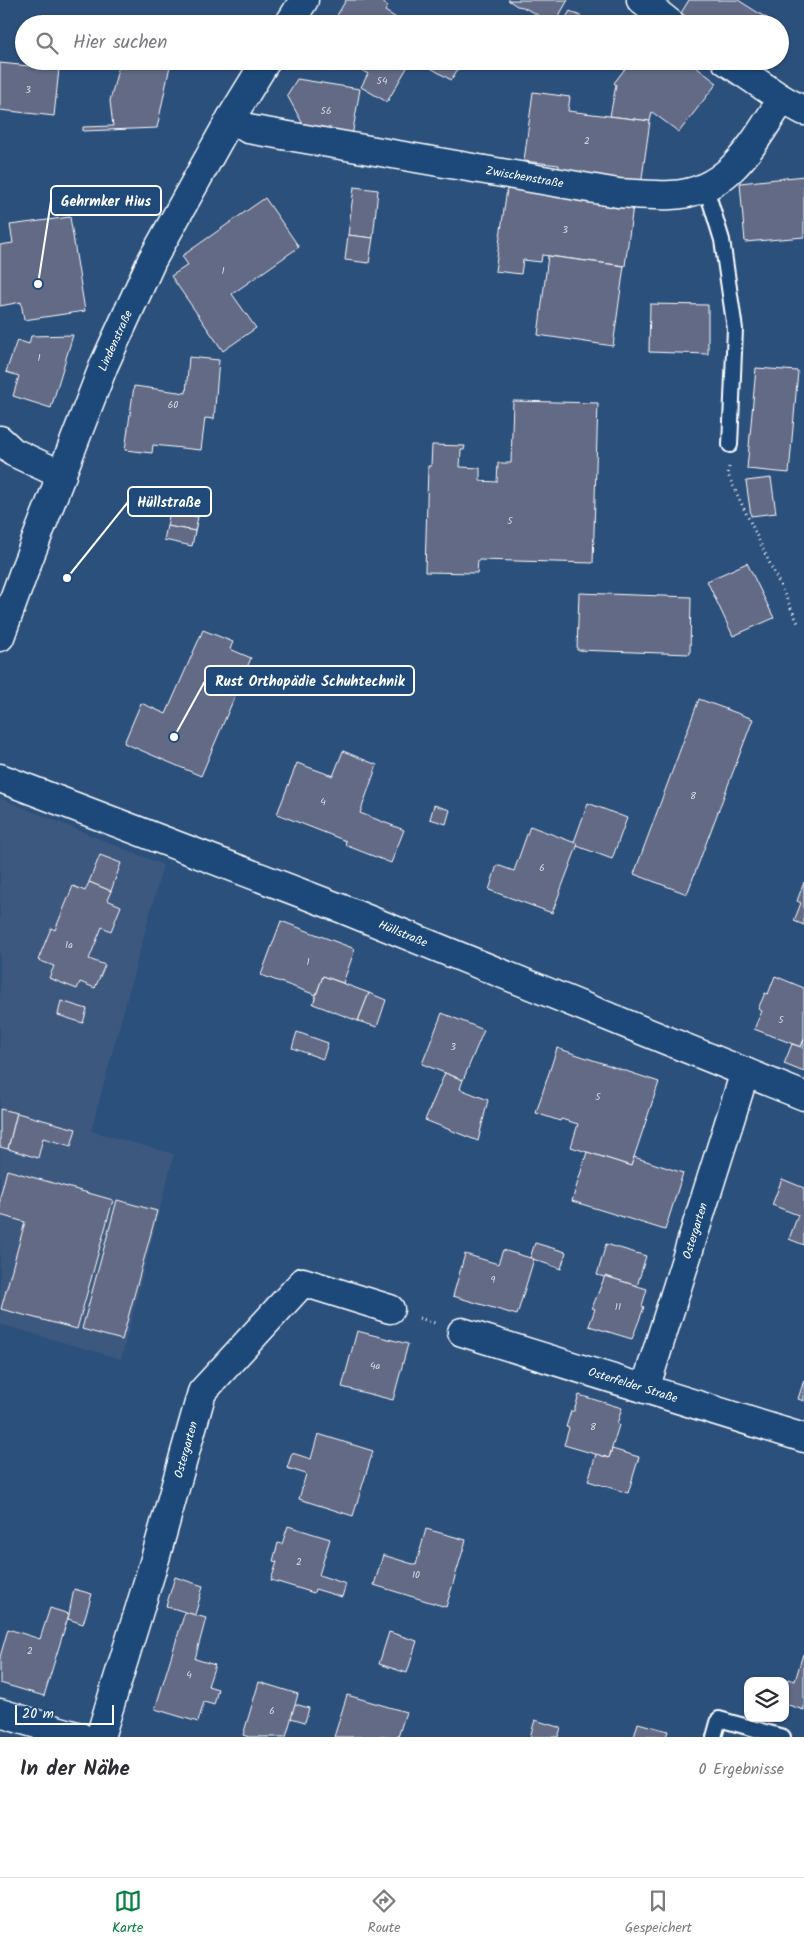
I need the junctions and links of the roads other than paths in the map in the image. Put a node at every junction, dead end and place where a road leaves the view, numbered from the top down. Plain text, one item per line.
1 (304, 0) edge
2 (641, 0) edge
3 (295, 15) edge
4 (659, 15) edge
5 (260, 70) edge
6 (740, 70) edge
7 (793, 105) edge
8 (230, 118) junction
9 (706, 188) junction
10 (0, 440) edge
11 (730, 445) road end
12 (62, 475) junction
13 (2, 627) edge
14 (0, 778) edge
15 (745, 1072) junction
16 (804, 1096) edge
17 (390, 1309) road end
18 (462, 1332) road end
19 (645, 1389) junction
20 (804, 1438) edge
21 (0, 1713) edge
22 (80, 1737) edge
23 (100, 1737) edge
24 (714, 1737) edge
25 (783, 1737) edge

1 - 3 street
2 - 4 street
5 - 8 street, Lindenstraße
6 - 7 street
7 - 9 street, Zwischenstraße
8 - 9 street, Zwischenstraße
8 - 12 street, Lindenstraße
9 - 11 lane
10 - 12 street
12 - 13 street, Lindenstraße
14 - 15 street, Hüllstraße
15 - 16 street, Hüllstraße
15 - 19 street, Ostergarten
17 - 23 street, Ostergarten
18 - 19 street, Osterfelder Straße
19 - 20 street, Osterfelder Straße
21 - 22 street
24 - 25 lane

